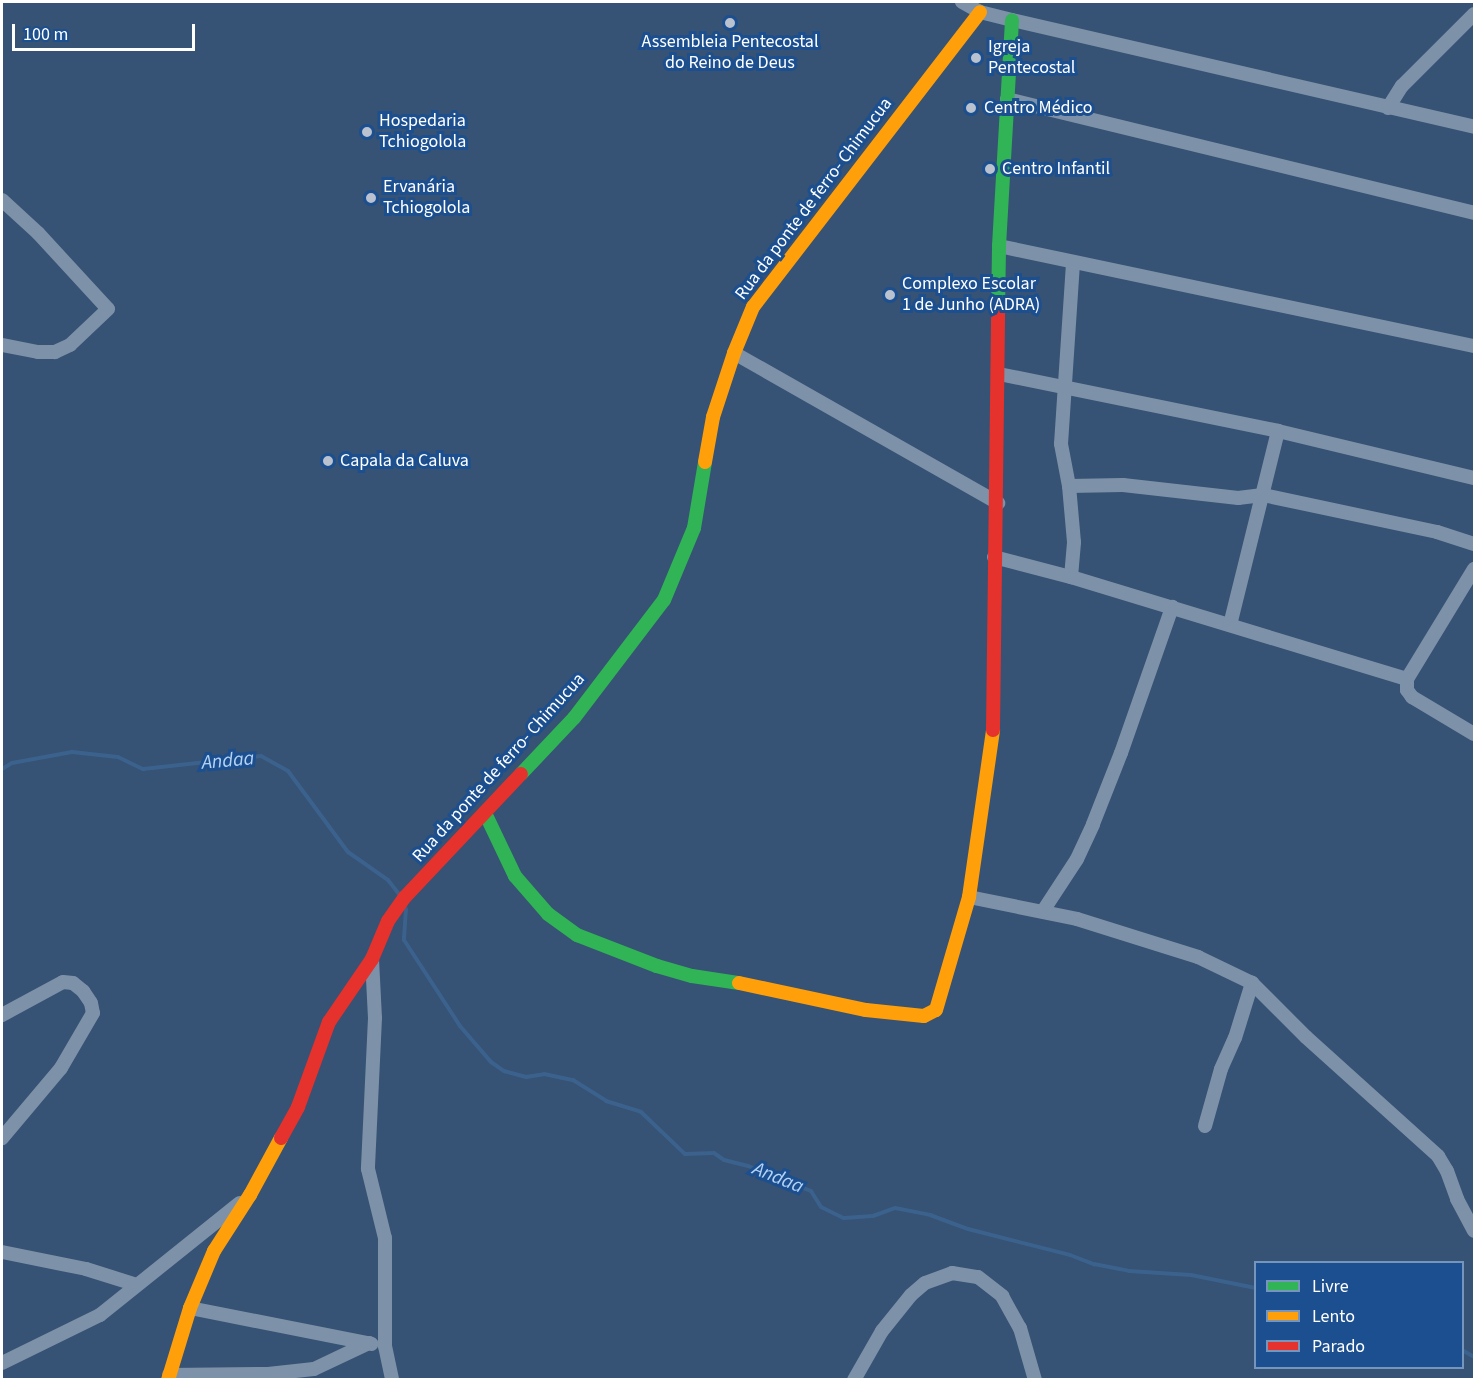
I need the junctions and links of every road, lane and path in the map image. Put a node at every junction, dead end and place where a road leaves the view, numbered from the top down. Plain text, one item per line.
1 (962, 2) edge
2 (981, 12) junction
3 (1474, 14) edge
4 (1012, 20) junction
5 (1007, 99) junction
6 (1388, 108) junction
7 (1474, 127) edge
8 (2, 200) edge
9 (1474, 213) edge
10 (999, 246) junction
11 (1073, 262) junction
12 (2, 345) edge
13 (1474, 346) edge
14 (734, 353) junction
15 (999, 374) junction
16 (1067, 389) junction
17 (1278, 431) junction
18 (1474, 478) edge
19 (1069, 486) junction
20 (1263, 495) junction
21 (998, 503) junction
22 (1474, 544) edge
23 (994, 557) junction
24 (1474, 569) edge
25 (1071, 577) junction
26 (1172, 607) junction
27 (1230, 625) junction
28 (1407, 679) junction
29 (1474, 734) edge
30 (485, 813) junction
31 (969, 897) junction
32 (1043, 911) junction
33 (372, 959) junction
34 (1252, 983) junction
35 (2, 1015) edge
36 (1206, 1126) dead end
37 (2, 1138) edge
38 (250, 1196) junction
39 (1474, 1231) edge
40 (2, 1252) edge
41 (137, 1285) junction
42 (190, 1308) junction
43 (369, 1343) junction
44 (385, 1347) junction
45 (2, 1363) edge
46 (168, 1377) edge
47 (392, 1380) edge
48 (854, 1380) edge
49 (1035, 1380) edge

1 - 2 street
2 - 4 street
2 - 14 street, Rua da ponte de ferro- Chimucua
3 - 6 street
4 - 5 street
4 - 6 street
5 - 9 street
5 - 10 street
6 - 7 street
8 - 12 street
10 - 11 street
10 - 15 street
11 - 13 street
11 - 16 street
14 - 21 street
14 - 30 street, Rua da ponte de ferro- Chimucua
15 - 16 street
15 - 21 street
16 - 17 street
16 - 19 street
17 - 18 street
17 - 20 street
19 - 20 street
19 - 25 street
20 - 22 street
20 - 27 street
21 - 23 street
23 - 25 street
23 - 31 street
24 - 28 street
25 - 26 street
26 - 27 street
26 - 32 street
27 - 28 street
28 - 29 street
30 - 31 street
30 - 33 street, Rua da ponte de ferro- Chimucua
31 - 32 street
32 - 34 street
33 - 38 street, Rua da ponte de ferro- Chimucua
33 - 44 street
34 - 36 street
34 - 39 street
35 - 37 street
38 - 41 street
38 - 42 street, Rua da ponte de ferro- Chimucua
40 - 41 street
41 - 45 street
42 - 43 street
42 - 46 street, Rua da ponte de ferro- Chimucua
43 - 44 street
43 - 46 street
44 - 47 street
48 - 49 street

